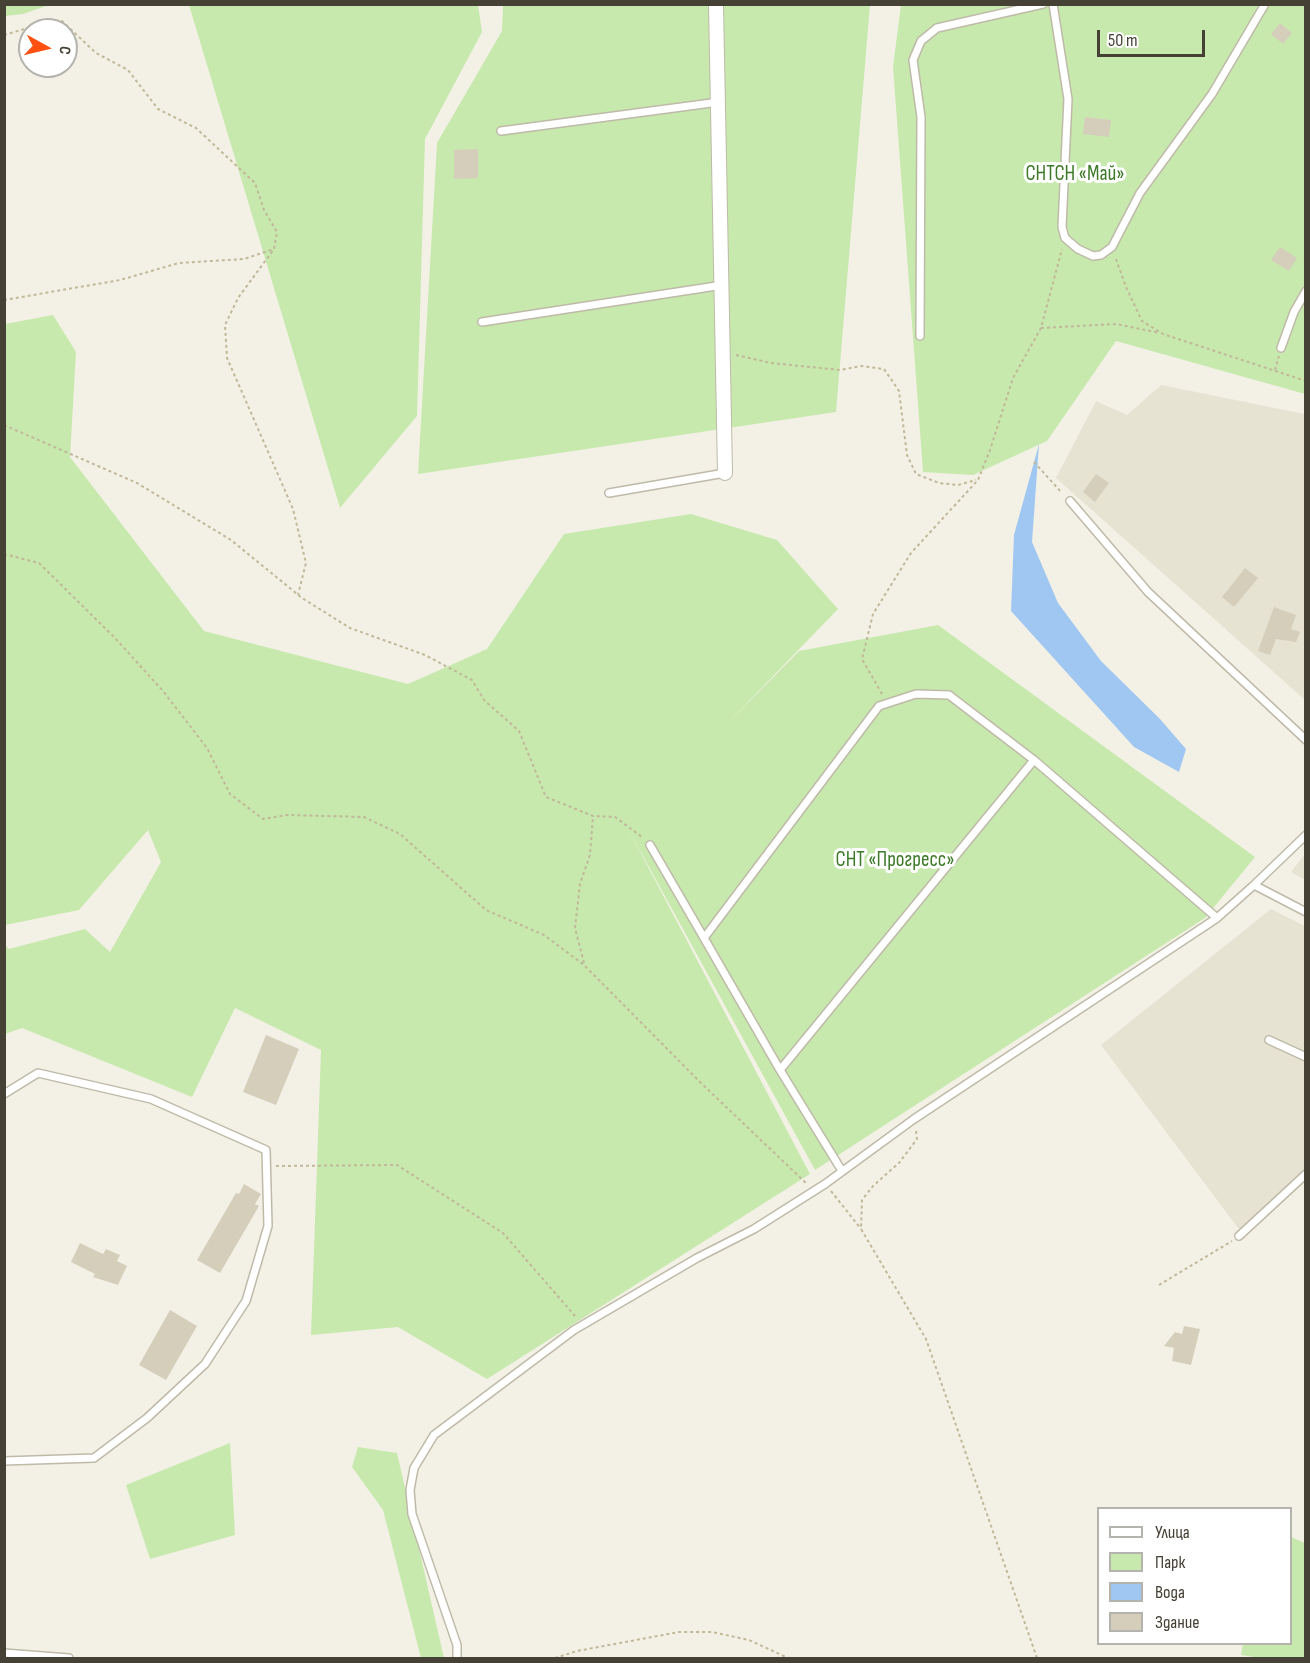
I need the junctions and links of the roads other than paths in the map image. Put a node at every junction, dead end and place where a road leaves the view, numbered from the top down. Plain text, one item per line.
1 (716, 4) edge
2 (1043, 4) edge
3 (1053, 4) edge
4 (1265, 4) edge
5 (719, 102) junction
6 (501, 130) dead end
7 (723, 285) junction
8 (1305, 291) edge
9 (483, 322) dead end
10 (920, 336) dead end
11 (1281, 348) dead end
12 (725, 473) joint
13 (609, 493) dead end
14 (1070, 501) road end
15 (1305, 740) edge
16 (1034, 760) junction
17 (1305, 835) edge
18 (650, 845) road end
19 (1254, 885) junction
20 (1305, 912) edge
21 (1217, 918) junction
22 (704, 938) junction
23 (1269, 1040) dead end
24 (1305, 1057) edge
25 (780, 1070) junction
26 (4, 1094) edge
27 (842, 1171) junction
28 (1305, 1174) edge
29 (1239, 1236) road end
30 (4, 1461) edge
31 (4, 1653) edge
32 (69, 1659) edge
33 (457, 1659) edge

1 - 5 street
2 - 10 lane
3 - 4 lane
5 - 6 lane
5 - 7 street
7 - 9 lane
7 - 12 street
8 - 11 lane
12 - 13 lane
14 - 15 lane
16 - 21 lane
16 - 22 lane
16 - 25 lane
17 - 19 lane
18 - 22 lane
19 - 20 lane
19 - 21 lane
21 - 27 lane
22 - 25 lane
23 - 24 lane
25 - 27 lane
26 - 30 lane
27 - 33 lane
28 - 29 lane
31 - 32 lane

